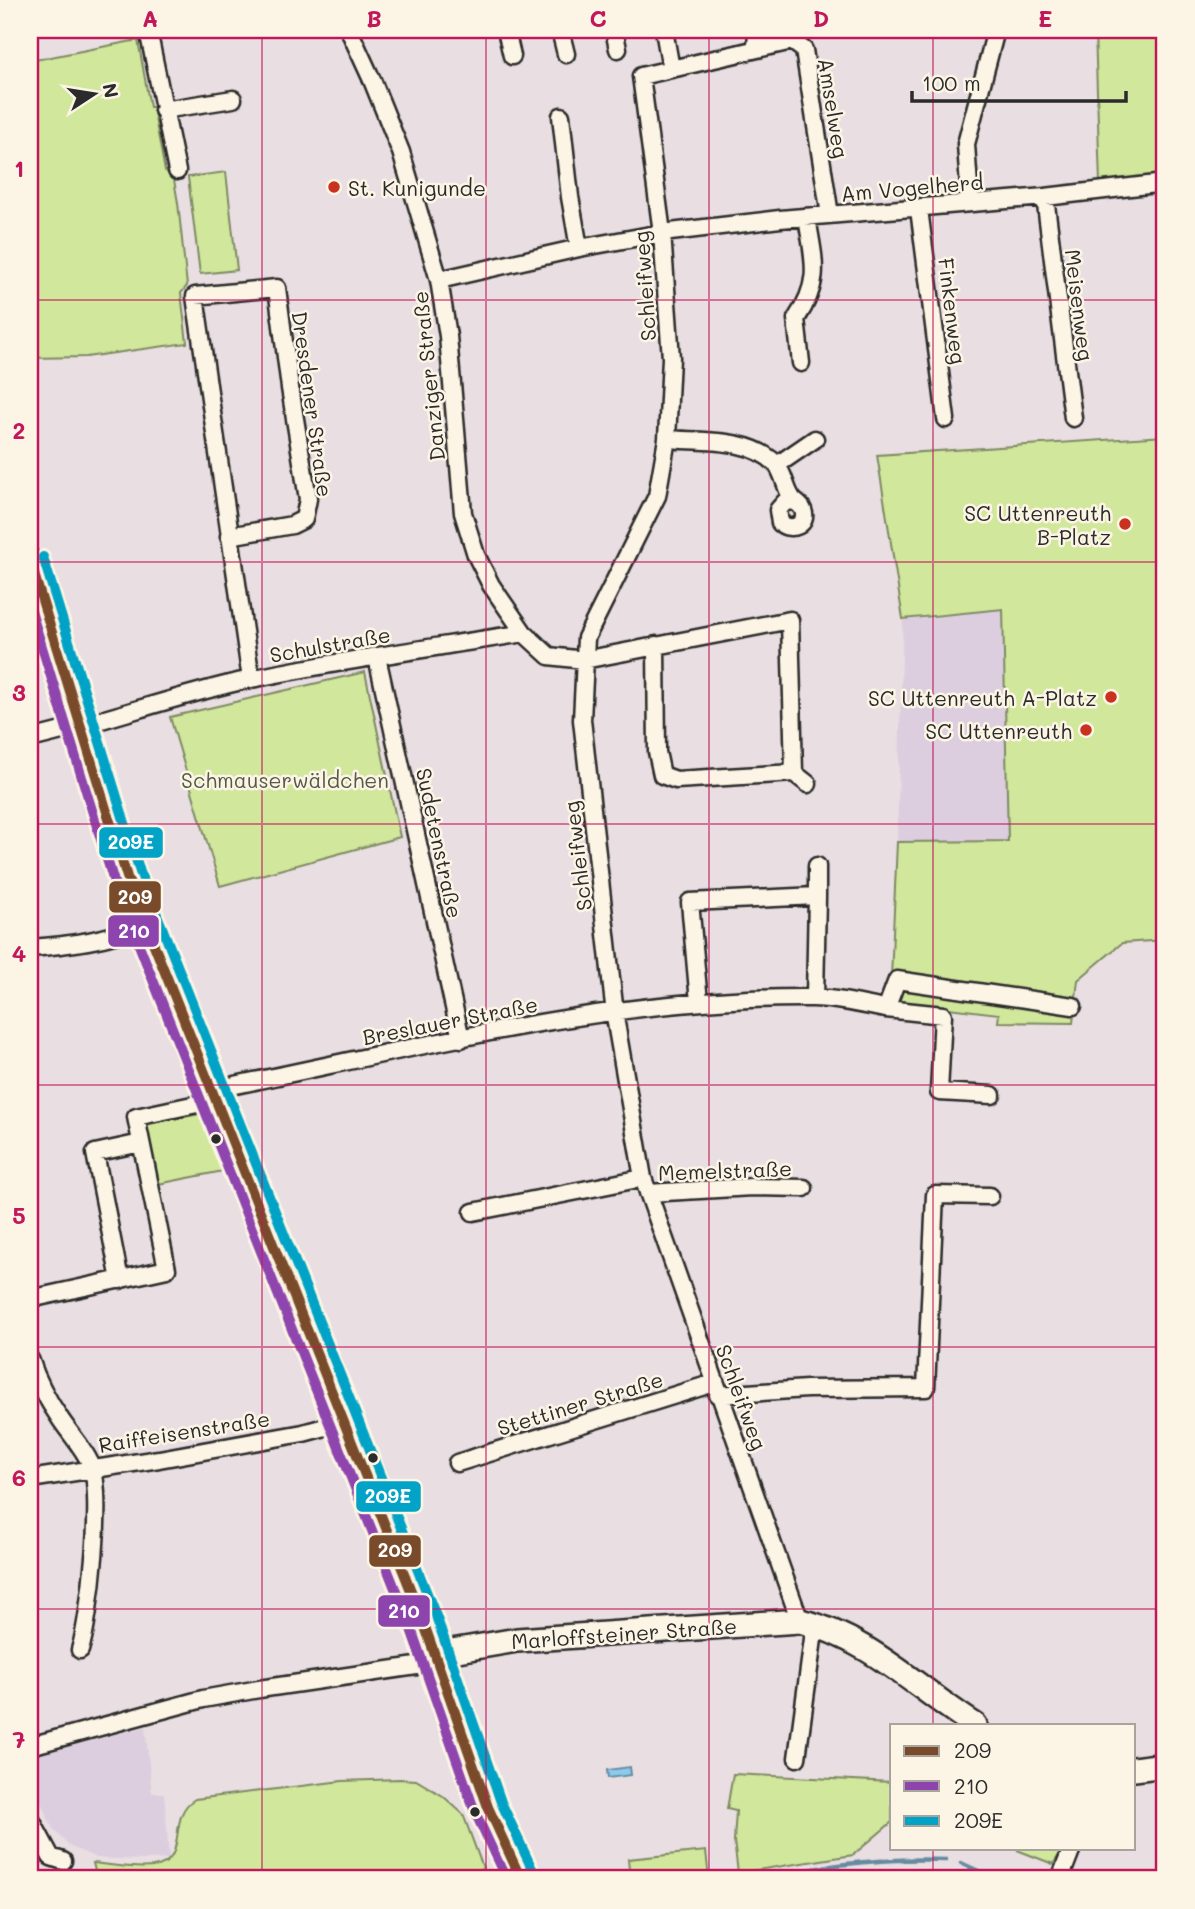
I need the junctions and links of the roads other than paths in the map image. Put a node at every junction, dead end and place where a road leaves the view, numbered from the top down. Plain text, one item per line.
1 (148, 30) edge
2 (349, 30) edge
3 (506, 30) edge
4 (560, 30) edge
5 (614, 30) edge
6 (664, 30) edge
7 (757, 30) edge
8 (996, 30) edge
9 (756, 48) junction
10 (618, 49) dead end
11 (566, 54) dead end
12 (512, 56) dead end
13 (671, 69) junction
14 (641, 76) joint
15 (233, 99) dead end
16 (163, 110) junction
17 (561, 116) dead end
18 (177, 171) dead end
19 (1165, 183) edge
20 (1045, 197) junction
21 (970, 202) junction
22 (919, 209) junction
23 (830, 215) junction
24 (807, 218) junction
25 (662, 233) junction
26 (579, 248) junction
27 (439, 280) junction
28 (801, 363) dead end
29 (1073, 418) dead end
30 (946, 419) dead end
31 (667, 439) junction
32 (815, 439) dead end
33 (778, 465) junction
34 (793, 501) dead end
35 (229, 536) junction
36 (30, 561) edge
37 (524, 633) junction
38 (656, 645) junction
39 (377, 657) junction
40 (584, 660) junction
41 (251, 679) junction
42 (80, 727) junction
43 (30, 739) edge
44 (794, 773) junction
45 (808, 784) dead end
46 (817, 866) dead end
47 (817, 896) junction
48 (145, 925) junction
49 (30, 948) edge
50 (815, 998) junction
51 (699, 1002) junction
52 (1073, 1006) dead end
53 (886, 1009) junction
54 (615, 1010) junction
55 (461, 1039) junction
56 (214, 1095) junction
57 (992, 1095) dead end
58 (141, 1143) junction
59 (645, 1186) junction
60 (804, 1188) dead end
61 (989, 1196) dead end
62 (473, 1212) dead end
63 (120, 1280) junction
64 (30, 1299) edge
65 (30, 1359) edge
66 (716, 1389) junction
67 (344, 1422) junction
68 (457, 1463) dead end
69 (92, 1467) junction
70 (30, 1479) edge
71 (807, 1622) junction
72 (80, 1650) dead end
73 (436, 1658) junction
74 (974, 1724) edge
75 (30, 1745) edge
76 (797, 1758) dead end
77 (1165, 1765) edge
78 (1136, 1769) edge
79 (30, 1818) edge
80 (1071, 1850) edge
81 (63, 1861) dead end
82 (521, 1879) edge
83 (1060, 1879) edge

1 - 16 street
2 - 27 street, Danziger Straße
3 - 12 street
4 - 11 street
5 - 10 street
6 - 13 street
7 - 9 street
8 - 21 street
9 - 13 street, Amselweg
9 - 23 street, Amselweg
13 - 14 street, Amselweg
14 - 25 street, Schleifweg
15 - 16 street
16 - 18 street
17 - 26 street
19 - 20 street, Am Vogelherd
20 - 21 street, Am Vogelherd
20 - 29 street, Meisenweg
21 - 22 street, Am Vogelherd
22 - 23 street, Am Vogelherd
22 - 30 street, Finkenweg
23 - 24 street, Am Vogelherd
24 - 25 street, Am Vogelherd
24 - 28 street
25 - 26 street, Am Vogelherd
25 - 31 street, Schleifweg
26 - 27 street, Am Vogelherd
27 - 37 street, Danziger Straße
31 - 33 street
31 - 40 street, Schleifweg
32 - 33 street
33 - 34 street
35 - 35 street, Dresdener Straße
35 - 41 street, Dresdener Straße
36 - 42 main road
37 - 39 street, Schulstraße
37 - 40 street
38 - 40 street
38 - 44 street
38 - 44 street
39 - 41 street, Schulstraße
39 - 55 street, Sudetenstraße
40 - 54 street, Schleifweg
41 - 42 street, Schulstraße
42 - 43 street, Schulstraße
42 - 48 main road
44 - 45 street
46 - 47 street
47 - 50 street
47 - 51 street
48 - 49 street
48 - 56 main road
50 - 51 street, Breslauer Straße
50 - 53 street, Breslauer Straße
51 - 54 street, Breslauer Straße
52 - 53 street
53 - 57 street, Breslauer Straße
54 - 55 street, Breslauer Straße
54 - 59 street, Schleifweg
55 - 56 street, Breslauer Straße
56 - 58 street, Breslauer Straße
56 - 67 main road
58 - 63 street
58 - 63 street
59 - 60 street, Memelstraße
59 - 62 street, Memelstraße
59 - 66 street, Schleifweg
61 - 66 street, Stettiner Straße
63 - 64 street
65 - 69 street
66 - 68 street, Stettiner Straße
66 - 71 street, Schleifweg
67 - 69 street, Raiffeisenstraße
67 - 73 main road
69 - 70 street, Raiffeisenstraße
69 - 72 street
71 - 73 main road, Marloffsteiner Straße
71 - 74 main road, Marloffsteiner Straße
71 - 76 street
73 - 75 street
73 - 82 main road
77 - 78 main road
79 - 81 street
80 - 83 street

